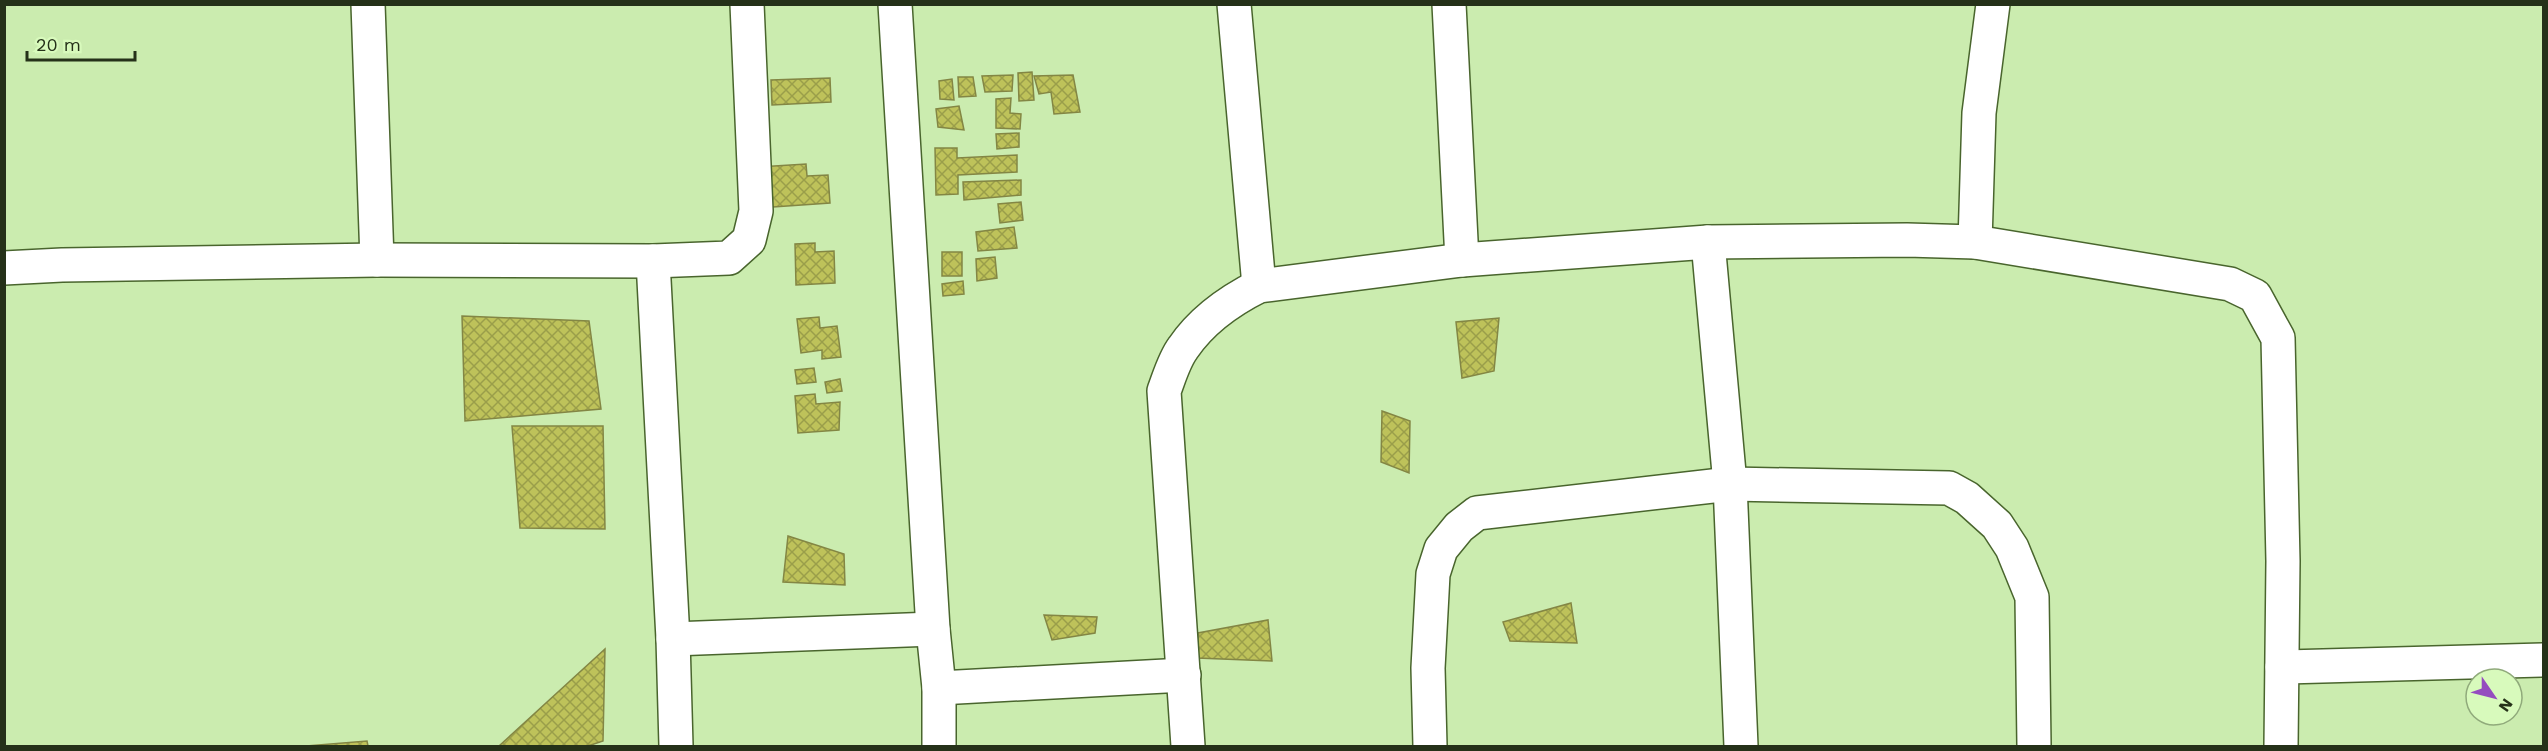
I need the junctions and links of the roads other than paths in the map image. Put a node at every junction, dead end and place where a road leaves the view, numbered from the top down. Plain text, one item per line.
1 (368, 4) edge
2 (747, 4) edge
3 (895, 4) edge
4 (1234, 4) edge
5 (1449, 4) edge
6 (1993, 4) edge
7 (1708, 242) junction
8 (1975, 242) junction
9 (377, 260) junction
10 (1462, 260) junction
11 (653, 261) junction
12 (4, 268) edge
13 (1259, 286) junction
14 (1730, 484) junction
15 (933, 629) junction
16 (673, 639) junction
17 (2544, 660) edge
18 (2282, 667) junction
19 (1184, 675) junction
20 (939, 688) junction
21 (676, 747) edge
22 (939, 747) edge
23 (1188, 747) edge
24 (1430, 747) edge
25 (1742, 747) edge
26 (2034, 747) edge
27 (2281, 747) edge

1 - 9 street
2 - 11 street
3 - 15 street
4 - 13 street
5 - 10 street
6 - 8 street
7 - 8 street
7 - 10 street
7 - 14 street
8 - 18 street
9 - 11 street
9 - 12 street
10 - 13 street
11 - 16 street
13 - 19 street
14 - 24 street
14 - 25 street
14 - 26 street
15 - 16 street
15 - 20 street
16 - 21 street
17 - 18 street
18 - 27 street
19 - 20 street
19 - 23 street
20 - 22 street

